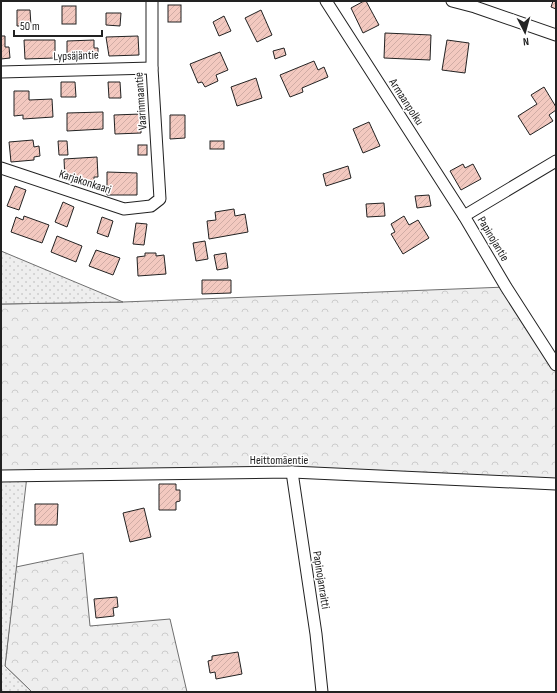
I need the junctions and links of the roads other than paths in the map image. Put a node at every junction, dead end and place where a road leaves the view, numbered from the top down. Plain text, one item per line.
1 (152, 1) edge
2 (326, 1) edge
3 (452, 1) edge
4 (556, 35) edge
5 (152, 68) junction
6 (1, 72) edge
7 (556, 161) edge
8 (1, 168) edge
9 (160, 199) joint
10 (464, 216) junction
11 (556, 365) edge
12 (292, 472) junction
13 (1, 476) edge
14 (556, 484) edge
15 (322, 692) edge

1 - 5 street, Vaarinmaantie
2 - 10 street, Armaanpolku
3 - 4 street
5 - 6 street, Lypsäjäntie
5 - 9 street, Vaarinmaantie
7 - 10 street, Papinojantie
8 - 9 street, Karjakonkaari
10 - 11 street, Papinojantie
12 - 13 street, Heittomäentie
12 - 14 street, Heittomäentie
12 - 15 street, Papinojanraitti

